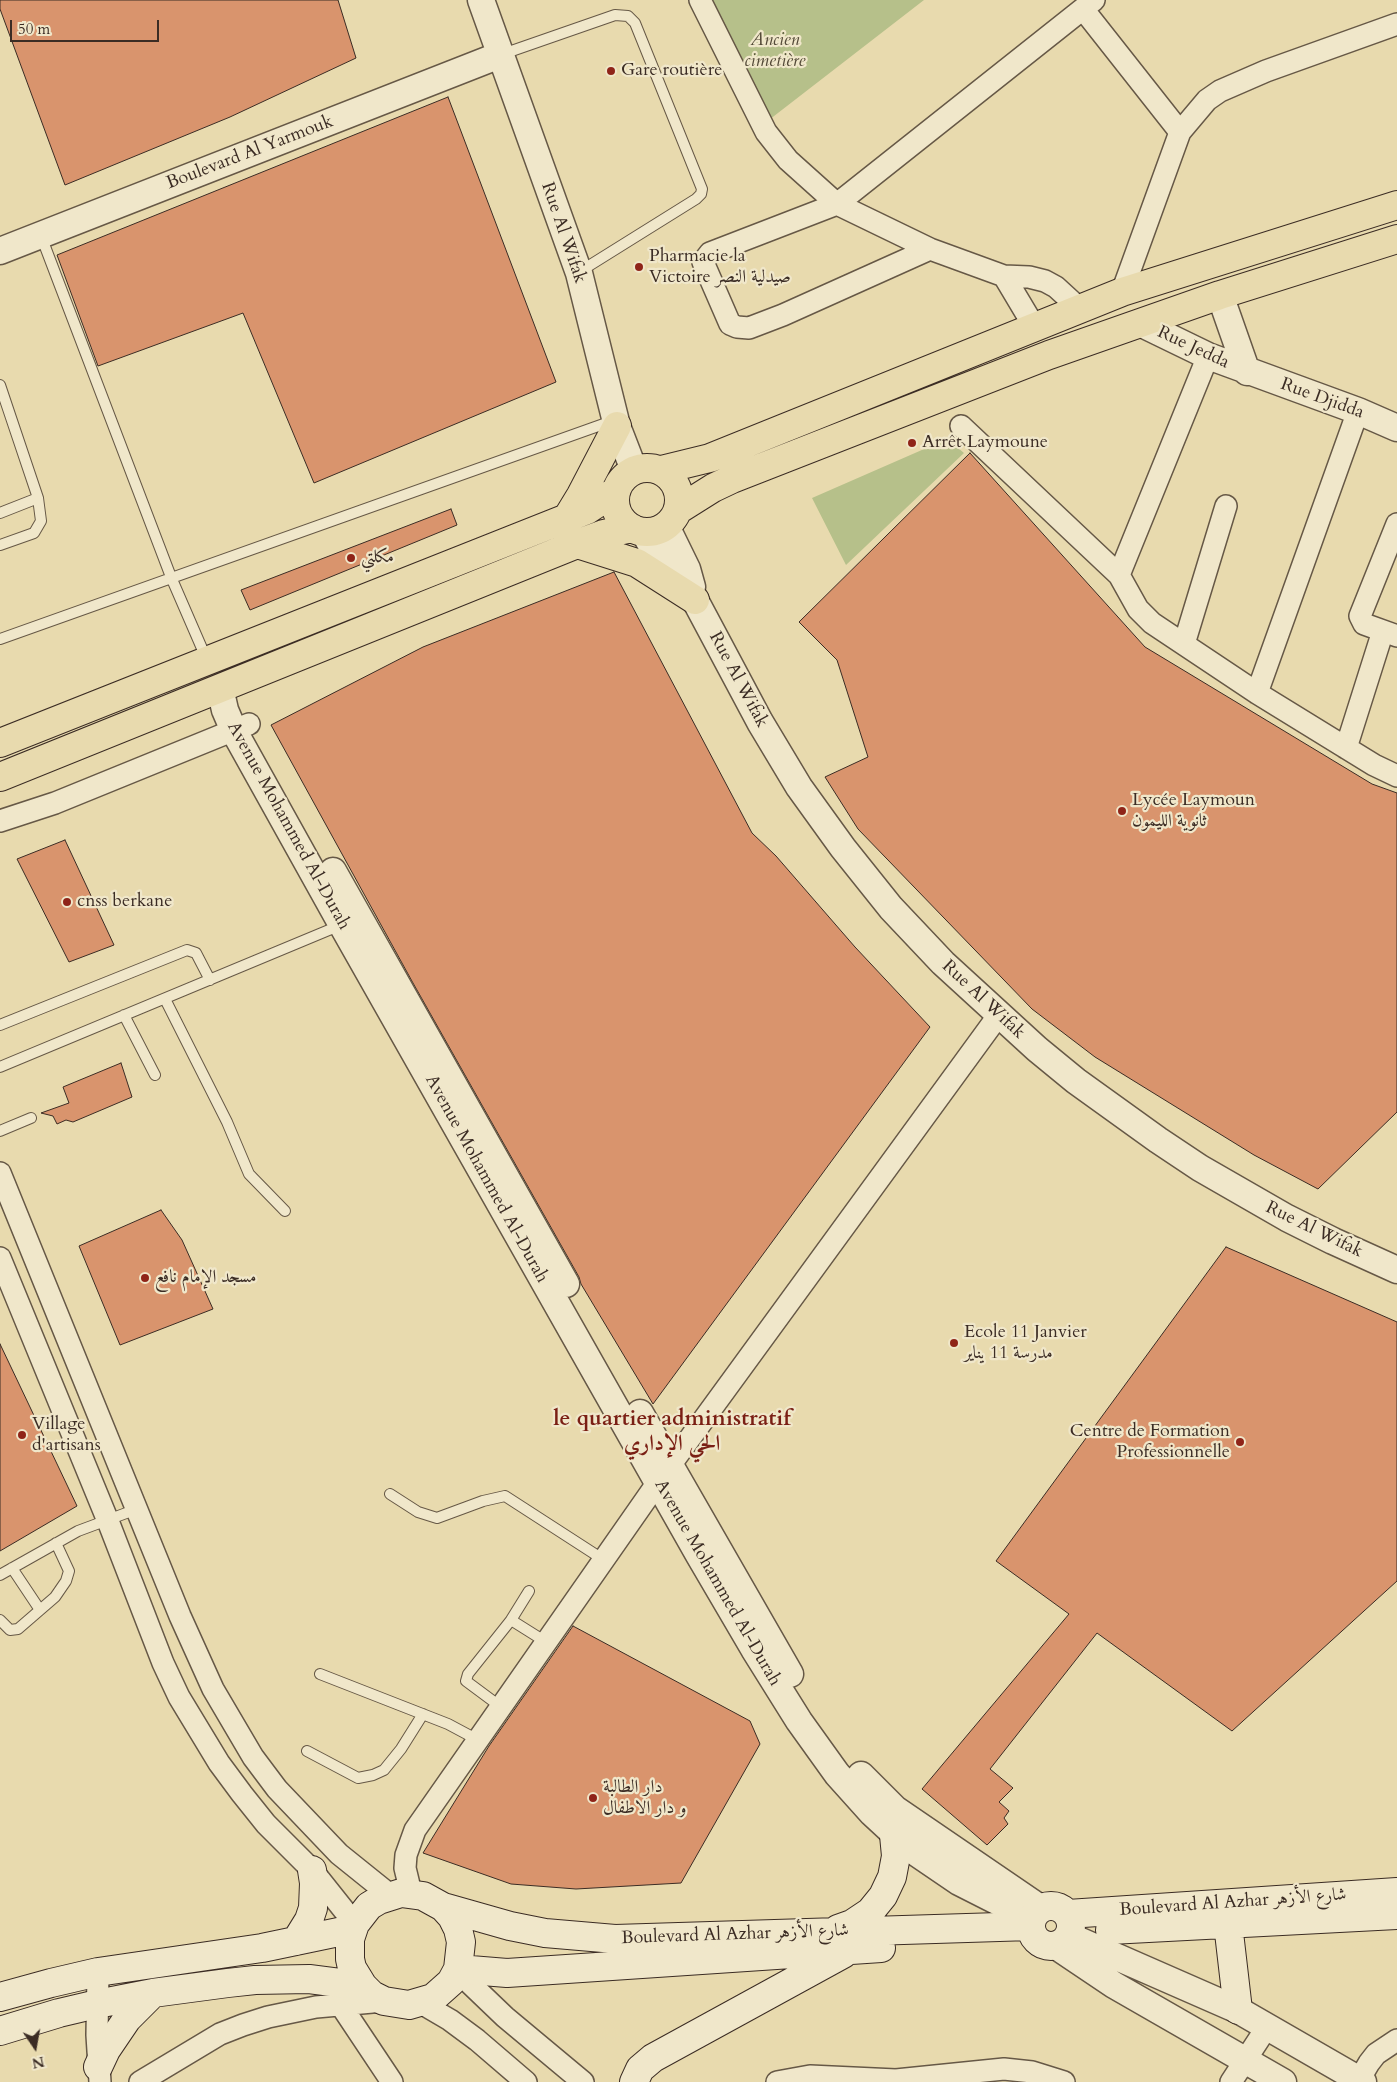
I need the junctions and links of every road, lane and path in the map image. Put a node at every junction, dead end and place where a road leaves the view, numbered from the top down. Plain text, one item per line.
1 (481, 0) edge
2 (700, 0) edge
3 (1088, 4) edge
4 (1397, 24) edge
5 (500, 55) junction
6 (1180, 132) junction
7 (837, 204) junction
8 (1397, 205) edge
9 (40, 235) junction
10 (1397, 239) edge
11 (930, 249) junction
12 (0, 251) edge
13 (578, 273) junction
14 (1004, 276) junction
15 (1122, 292) junction
16 (1220, 295) junction
17 (1080, 310) junction
18 (1140, 323) junction
19 (1034, 328) junction
20 (1208, 356) junction
21 (1247, 372) junction
22 (0, 385) edge
23 (1358, 411) junction
24 (617, 423) junction
25 (961, 426) dead end
26 (1397, 428) edge
27 (634, 470) junction
28 (661, 470) junction
29 (616, 490) junction
30 (38, 498) junction
31 (1226, 506) dead end
32 (0, 513) edge
33 (567, 518) junction
34 (655, 524) junction
35 (1397, 524) edge
36 (578, 544) junction
37 (0, 545) edge
38 (1119, 575) junction
39 (171, 577) junction
40 (695, 600) junction
41 (1390, 633) edge
42 (0, 639) edge
43 (1184, 644) junction
44 (208, 661) junction
45 (220, 688) junction
46 (1257, 694) junction
47 (241, 728) junction
48 (0, 743) edge
49 (1346, 748) junction
50 (1395, 768) edge
51 (0, 777) edge
52 (0, 821) edge
53 (351, 921) junction
54 (210, 980) junction
55 (165, 999) junction
56 (124, 1015) junction
57 (998, 1016) junction
58 (0, 1025) edge
59 (1, 1065) edge
60 (155, 1075) dead end
61 (31, 1118) dead end
62 (0, 1131) edge
63 (0, 1173) edge
64 (285, 1210) dead end
65 (0, 1258) edge
66 (1397, 1270) edge
67 (664, 1473) junction
68 (390, 1494) dead end
69 (137, 1509) junction
70 (108, 1521) junction
71 (56, 1544) junction
72 (604, 1560) junction
73 (12, 1568) junction
74 (0, 1575) edge
75 (529, 1590) dead end
76 (40, 1610) junction
77 (0, 1620) edge
78 (511, 1620) junction
79 (546, 1642) junction
80 (320, 1674) dead end
81 (501, 1707) junction
82 (423, 1714) junction
83 (478, 1740) junction
84 (307, 1752) dead end
85 (894, 1835) junction
86 (312, 1870) junction
87 (1397, 1892) edge
88 (401, 1894) junction
89 (442, 1907) junction
90 (1397, 1915) edge
91 (1228, 1924) junction
92 (354, 1927) junction
93 (1050, 1927) junction
94 (296, 1941) junction
95 (842, 1941) junction
96 (458, 1970) junction
97 (98, 1972) junction
98 (153, 1993) junction
99 (373, 1993) junction
100 (0, 1997) edge
101 (421, 2003) junction
102 (97, 2004) junction
103 (340, 2004) junction
104 (1238, 2010) junction
105 (1267, 2027) junction
106 (0, 2031) edge
107 (1397, 2040) edge
108 (1238, 2071) edge
109 (99, 2074) edge
110 (1361, 2081) edge
111 (140, 2082) edge
112 (392, 2082) edge
113 (526, 2082) edge
114 (583, 2082) edge
115 (634, 2082) edge
116 (777, 2082) edge
117 (1064, 2082) edge
118 (1283, 2082) edge

1 - 5 street, Rue Al Wifak
2 - 7 street
3 - 6 street
3 - 7 street
4 - 6 street
5 - 9 street, Boulevard Al Yarmouk
5 - 13 street, Rue Al Wifak
5 - 13 lane
6 - 15 street
7 - 11 street
7 - 11 street
8 - 15 highway
9 - 12 street, Boulevard Al Yarmouk
9 - 39 lane
10 - 16 highway
11 - 14 street
13 - 24 street, Rue Al Wifak
14 - 17 street
14 - 19 street
15 - 17 highway
16 - 18 highway
16 - 21 street
17 - 19 highway
18 - 20 street, Rue Jedda
18 - 34 highway
19 - 28 highway
20 - 21 street, Rue Jedda
20 - 38 street
21 - 23 street, Rue Djidda
22 - 30 lane
23 - 26 street, Rue Djidda
23 - 46 street
24 - 27 street, Rue Al Wifak
24 - 33 highway
24 - 39 lane
25 - 38 street
27 - 28 highway
27 - 29 highway
28 - 34 highway
29 - 33 highway
29 - 34 highway
30 - 32 lane
30 - 37 lane
31 - 43 street
33 - 44 highway
34 - 36 highway
34 - 40 street, Rue Al Wifak
35 - 41 street
36 - 40 highway
36 - 45 highway
38 - 43 street
39 - 42 lane
39 - 44 lane
40 - 57 street, Rue Al Wifak
41 - 49 street
43 - 46 street
44 - 48 highway
45 - 47 street, Avenue Mohammed Al-Durah
45 - 51 highway
46 - 49 street
47 - 52 street
47 - 53 street, Avenue Mohammed Al-Durah
49 - 50 street
53 - 54 lane
53 - 67 street, Avenue Mohammed Al-Durah
54 - 55 lane
54 - 58 lane
55 - 56 lane
55 - 64 lane
56 - 59 lane
56 - 60 lane
57 - 66 street, Rue Al Wifak
57 - 67 street
61 - 62 lane
63 - 69 street
65 - 70 street
67 - 72 street
67 - 85 street, Avenue Mohammed Al-Durah
67 - 93 street, Avenue Mohammed Al-Durah
68 - 72 lane
69 - 70 lane
69 - 88 street
70 - 71 lane
70 - 86 street
71 - 73 lane
71 - 76 lane
72 - 79 street
73 - 74 lane
73 - 76 lane
75 - 78 lane
76 - 77 lane
78 - 79 lane
78 - 81 lane
79 - 81 street
80 - 82 lane
81 - 83 street
82 - 83 lane
82 - 84 lane
83 - 88 street
85 - 93 street, Avenue Mohammed Al-Durah
85 - 95 main road
86 - 92 street
86 - 94 main road
87 - 93 main road, Boulevard Al Azhar شارع الأزهر
88 - 89 main road
88 - 92 main road
89 - 95 main road, Boulevard Al Azhar شارع الأزهر
89 - 96 main road
90 - 91 main road, Boulevard Al Azhar شارع الأزهر
91 - 93 main road, Boulevard Al Azhar شارع الأزهر
91 - 104 main road
92 - 94 main road
92 - 99 main road
93 - 95 main road, Boulevard Al Azhar شارع الأزهر
93 - 104 street, Avenue Mohammed Al-Durah
93 - 108 street, Avenue Mohammed Al-Durah
94 - 97 main road
95 - 96 main road, Boulevard Al Azhar شارع الأزهر
95 - 115 main road
96 - 101 main road
96 - 114 street
97 - 100 main road
97 - 102 street
98 - 99 main road
98 - 102 main road
98 - 109 main road
99 - 101 main road
99 - 103 street
101 - 113 street
102 - 106 main road
102 - 109 street
103 - 111 street
103 - 112 street
104 - 105 street, Avenue Mohammed Al-Durah
105 - 108 street
105 - 110 street, Avenue Mohammed Al-Durah
107 - 110 street
108 - 118 street, Avenue Mohammed Al-Durah
116 - 117 street

